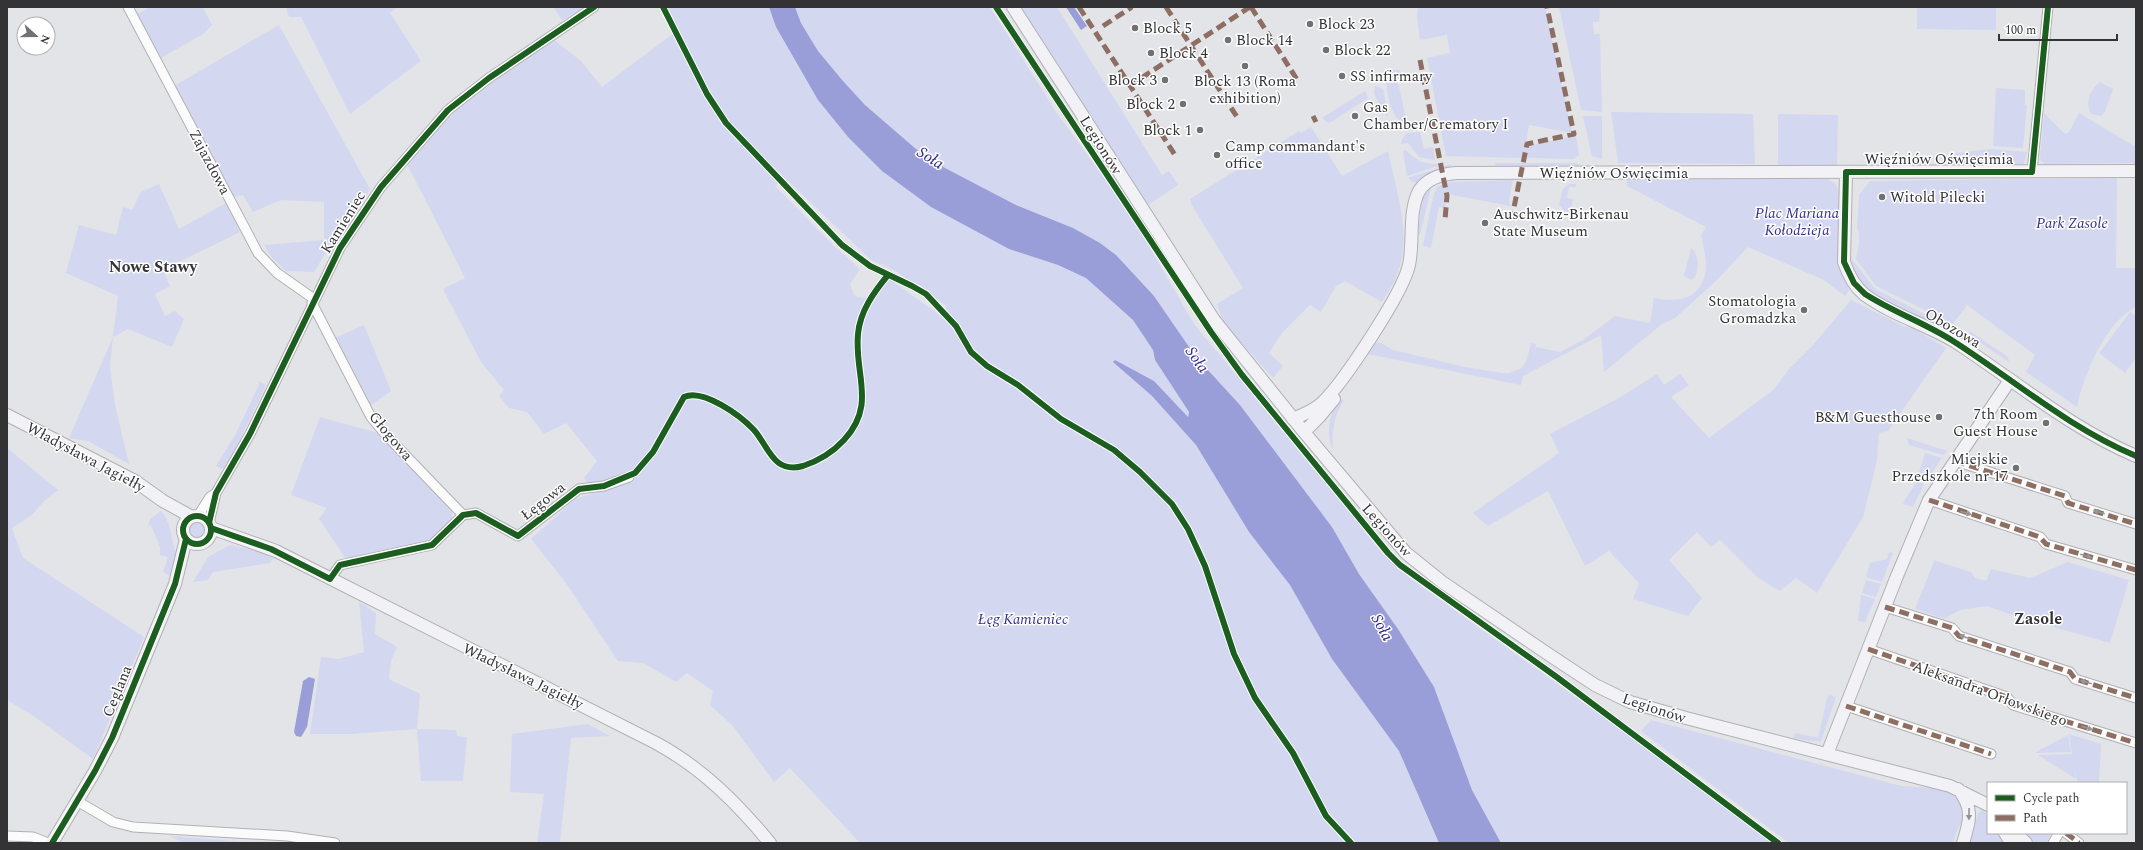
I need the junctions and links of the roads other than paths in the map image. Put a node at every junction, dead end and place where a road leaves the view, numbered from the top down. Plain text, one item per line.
1 (128, 7) edge
2 (594, 7) edge
3 (1013, 7) edge
4 (2048, 7) edge
5 (1846, 172) junction
6 (2032, 172) junction
7 (2136, 172) edge
8 (313, 301) junction
9 (1358, 354) junction
10 (2010, 380) junction
11 (7, 415) edge
12 (1293, 419) junction
13 (1304, 432) junction
14 (2136, 456) edge
15 (1955, 461) junction
16 (629, 476) dead end
17 (216, 493) junction
18 (1929, 500) junction
19 (163, 501) junction
20 (463, 515) junction
21 (195, 516) junction
22 (2136, 524) edge
23 (210, 525) junction
24 (183, 527) junction
25 (186, 539) junction
26 (203, 542) junction
27 (253, 542) junction
28 (2136, 570) edge
29 (177, 578) junction
30 (330, 579) junction
31 (1885, 607) junction
32 (1868, 650) junction
33 (2136, 698) edge
34 (1846, 706) junction
35 (2136, 743) edge
36 (1827, 754) junction
37 (1991, 754) dead end
38 (1958, 788) junction
39 (77, 801) junction
40 (1986, 806) edge
41 (2006, 834) edge
42 (2017, 834) edge
43 (2058, 834) edge
44 (2067, 834) edge
45 (7, 836) edge
46 (308, 841) edge
47 (764, 841) edge
48 (48, 843) edge
49 (52, 843) edge
50 (335, 843) edge
51 (1963, 843) edge
52 (2011, 843) edge
53 (2026, 843) edge
54 (2053, 843) edge
55 (2079, 843) edge

1 - 8 street, Zajazdowa
2 - 8 street, Kamieniec
3 - 12 street, Legionów
4 - 6 street
5 - 6 street, Więźniów Oświęcimia
5 - 9 street, Więźniów Oświęcimia
5 - 10 street, Obozowa
6 - 7 street, Więźniów Oświęcimia
8 - 17 street, Kamieniec
8 - 20 street, Głogowa
9 - 12 street, Więźniów Oświęcimia
9 - 13 street, Więźniów Oświęcimia
10 - 14 street, Obozowa
10 - 15 street
11 - 19 street, Władysława Jagiełły
12 - 13 street, Legionów
13 - 36 street, Legionów
15 - 18 street
22 -> 15 street
16 - 20 street, Łęgowa
17 - 21 street, Kamieniec
17 - 23 street, Kamieniec
18 -> 28 street
18 - 31 street
19 - 21 street, Władysława Jagiełły
19 - 24 street, Władysława Jagiełły
20 - 30 street
21 - 23 street
21 - 24 street
23 - 26 street
23 - 27 street, Władysława Jagiełły
24 - 25 street
25 - 26 street
25 - 29 street, Ceglana
26 - 27 street, Władysława Jagiełły
26 - 29 street, Ceglana
27 - 30 street, Władysława Jagiełły
29 - 39 street, Ceglana
30 - 47 street, Władysława Jagiełły
31 - 32 street
33 -> 31 street
32 - 34 street
32 -> 35 street, Aleksandra Orłowskiego
34 - 36 street
34 - 37 street
36 - 38 street, Legionów
38 - 40 street, Legionów
38 -> 51 street
39 - 46 street
39 - 49 street, Ceglana
41 - 52 street
42 - 53 street
43 - 54 street
44 - 55 street
45 - 48 street
46 - 50 street

